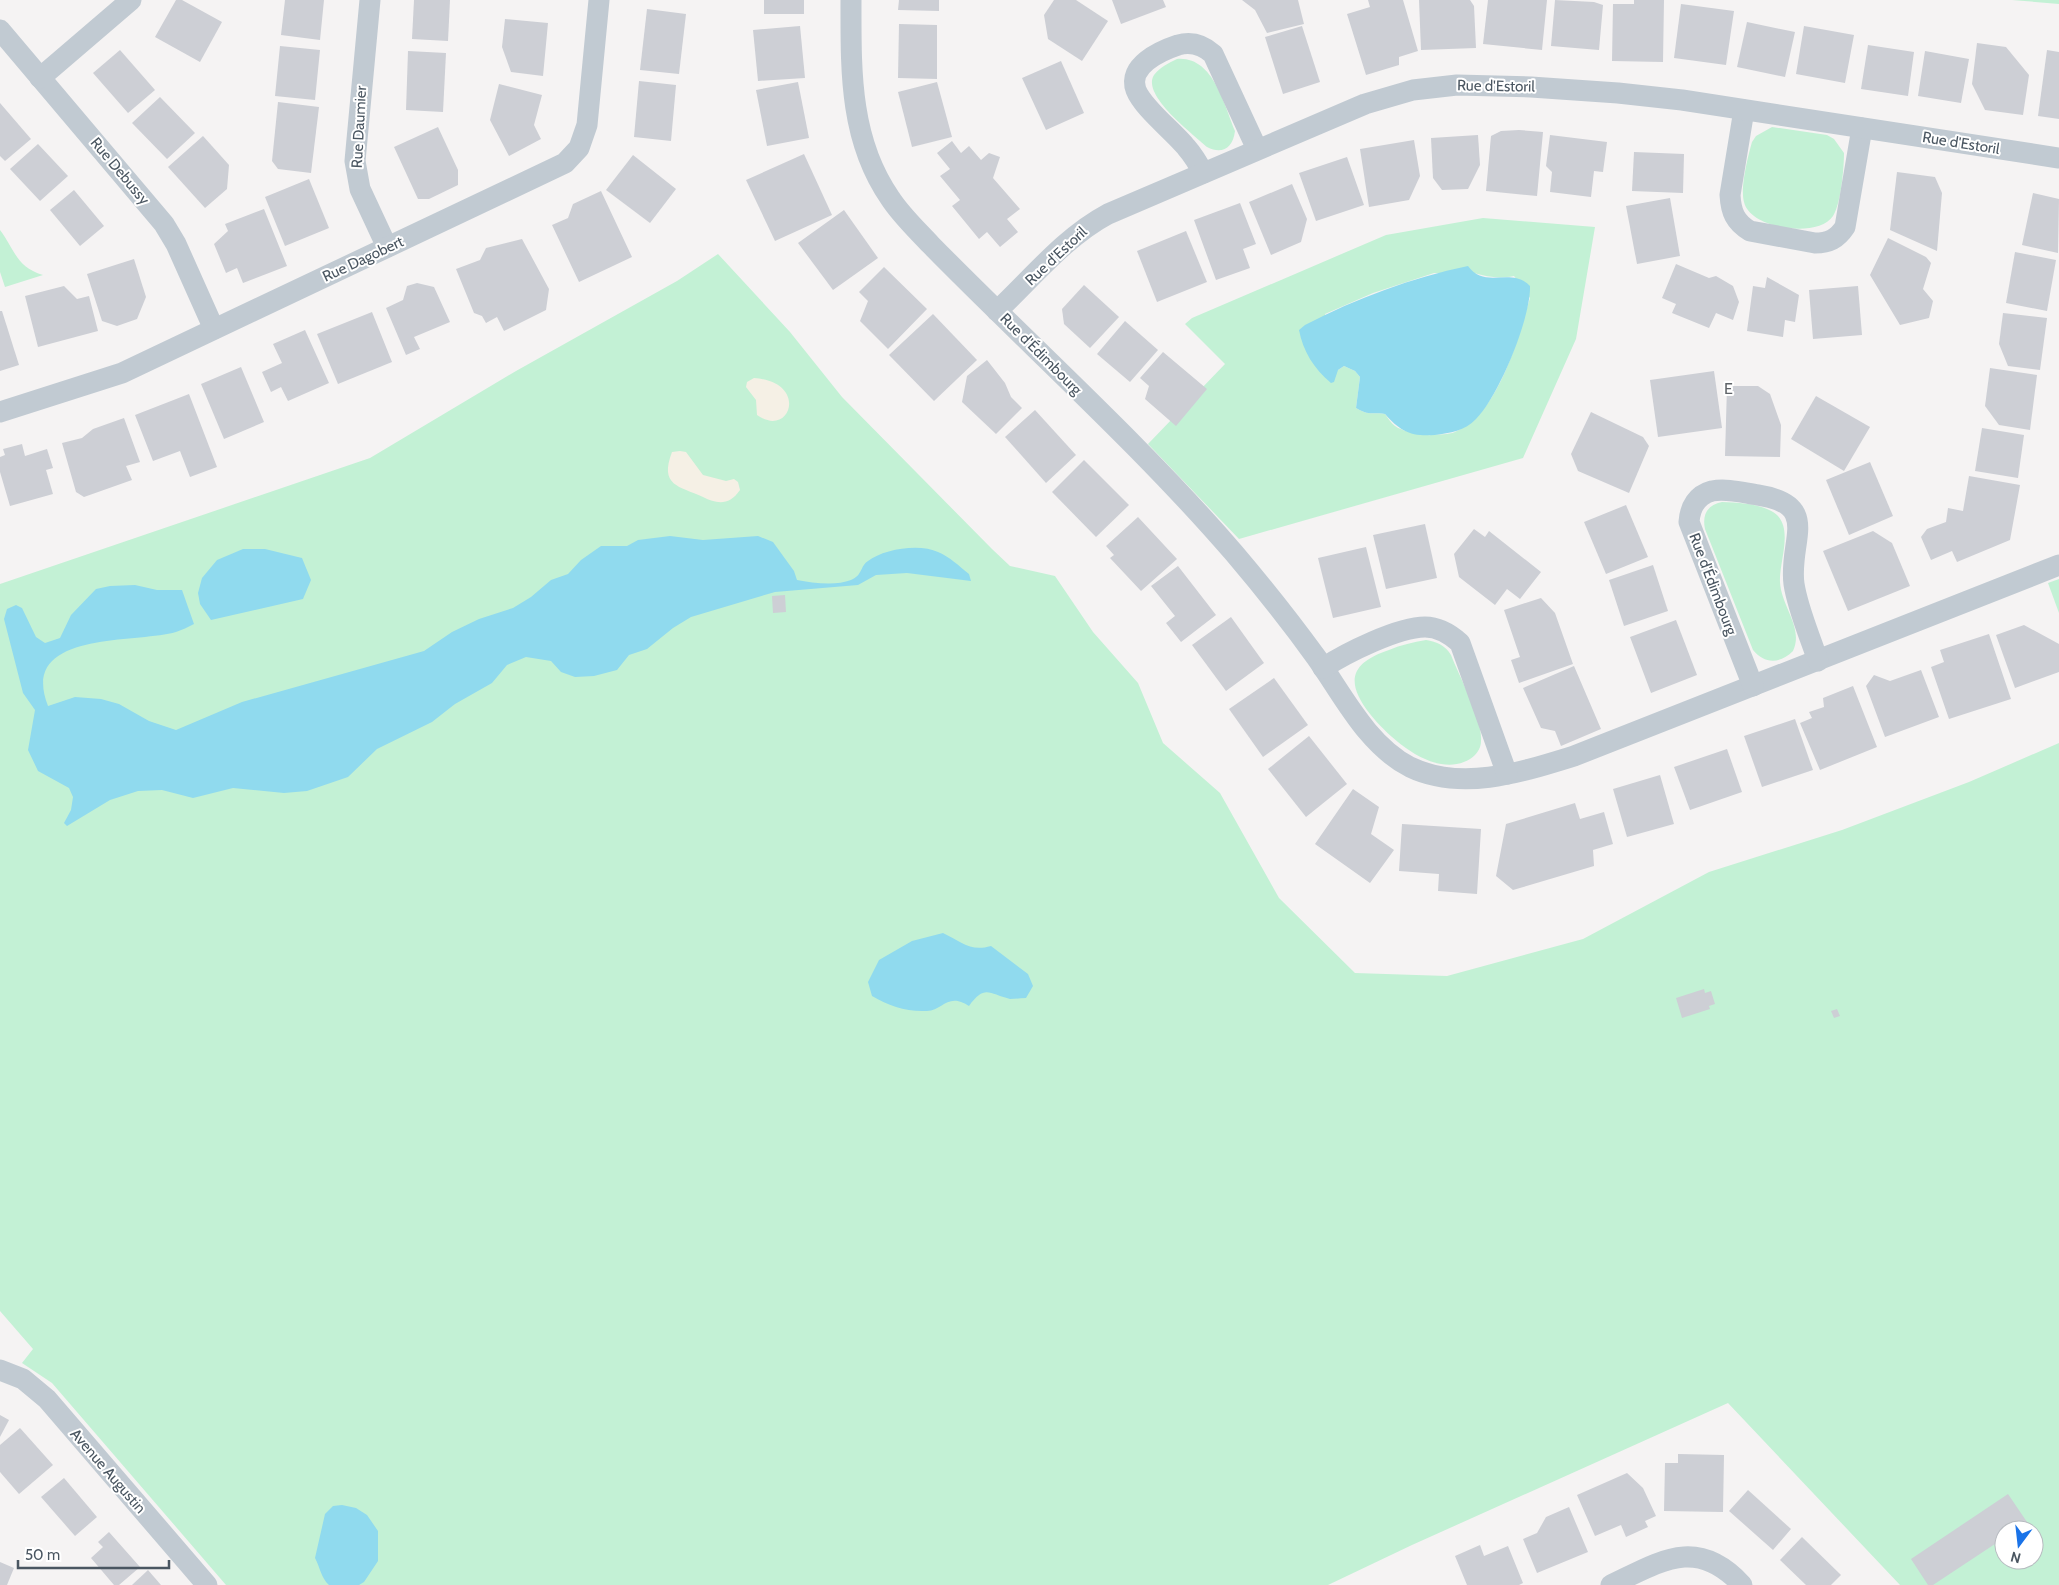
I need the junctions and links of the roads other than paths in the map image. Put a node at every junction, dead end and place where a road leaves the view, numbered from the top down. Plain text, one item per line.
1 (131, 0) edge
2 (370, 0) edge
3 (599, 0) edge
4 (851, 0) edge
5 (0, 30) edge
6 (40, 78) junction
7 (1744, 110) junction
8 (1862, 128) junction
9 (1258, 149) junction
10 (2059, 158) edge
11 (1203, 173) junction
12 (387, 247) junction
13 (997, 312) junction
14 (214, 329) junction
15 (0, 412) edge
16 (2059, 565) edge
17 (1818, 660) junction
18 (1324, 668) junction
19 (1753, 686) junction
20 (1507, 774) junction
21 (0, 1370) edge
22 (207, 1585) edge
23 (1611, 1585) edge
24 (1742, 1585) edge

1 - 6 street
2 - 12 street, Rue Daumier
3 - 12 street, Rue Dagobert
4 - 13 street, Rue d'Édimbourg
5 - 6 street, Rue Debussy
6 - 14 street, Rue Debussy
7 - 8 street, Rue d'Estoril
7 - 8 street
7 - 9 street, Rue d'Estoril
8 - 10 street, Rue d'Estoril
9 - 11 street, Rue d'Estoril
9 - 11 street
11 - 13 street, Rue d'Estoril
12 - 14 street, Rue Dagobert
13 - 18 street, Rue d'Édimbourg
14 - 15 street, Rue Dagobert
16 - 17 street, Rue d'Édimbourg
17 - 19 street, Rue d'Édimbourg
17 - 19 street, Rue d'Édimbourg
18 - 20 street, Rue d'Édimbourg
18 - 20 street
19 - 20 street, Rue d'Édimbourg
21 - 22 street, Avenue Augustin
23 - 24 street

